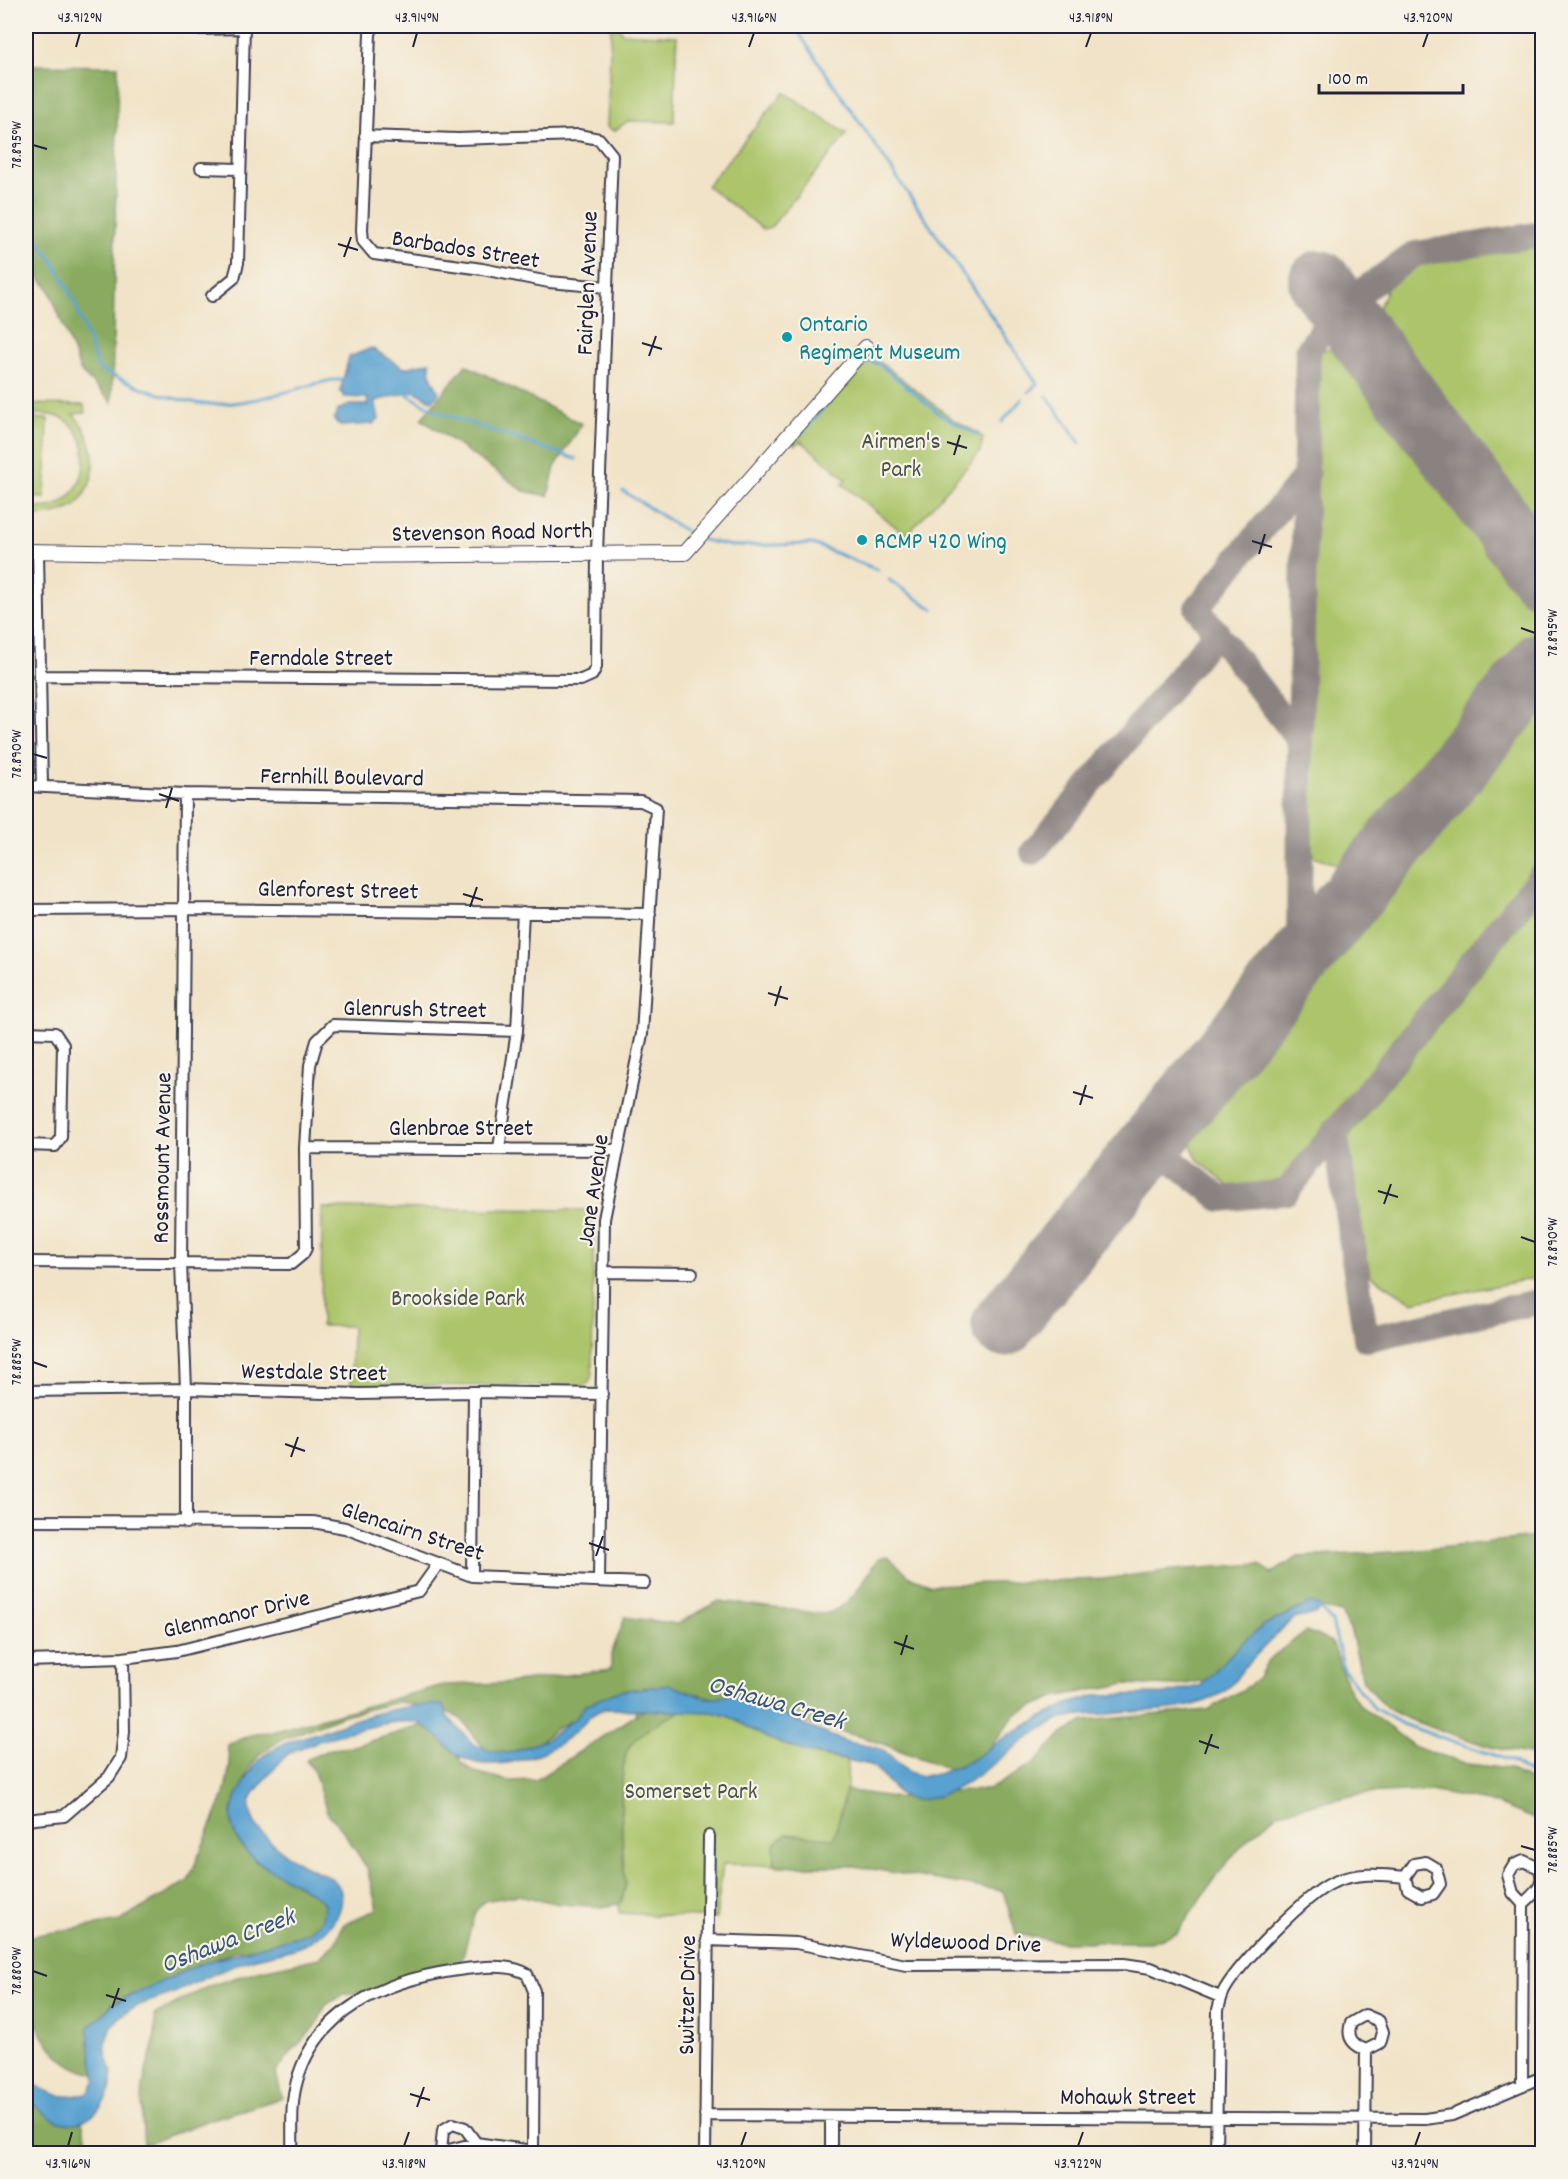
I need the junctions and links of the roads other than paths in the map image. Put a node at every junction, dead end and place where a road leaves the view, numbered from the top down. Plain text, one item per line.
1 (373, 26) edge
2 (244, 27) edge
3 (193, 29) dead end
4 (365, 136) junction
5 (201, 168) dead end
6 (240, 169) junction
7 (606, 287) junction
8 (212, 296) dead end
9 (866, 347) dead end
10 (32, 551) edge
11 (597, 553) junction
12 (596, 667) joint
13 (39, 676) junction
14 (26, 786) edge
15 (42, 787) junction
16 (185, 794) junction
17 (656, 808) joint
18 (184, 909) junction
19 (26, 910) edge
20 (523, 912) junction
21 (650, 914) junction
22 (517, 1031) junction
23 (26, 1032) edge
24 (26, 1145) edge
25 (305, 1148) junction
26 (499, 1148) junction
27 (616, 1150) junction
28 (26, 1262) edge
29 (181, 1263) junction
30 (603, 1272) junction
31 (692, 1273) dead end
32 (186, 1389) junction
33 (26, 1390) edge
34 (474, 1392) junction
35 (602, 1394) junction
36 (26, 1521) edge
37 (186, 1522) junction
38 (439, 1563) junction
39 (472, 1576) junction
40 (599, 1580) junction
41 (644, 1582) dead end
42 (123, 1658) junction
43 (26, 1661) edge
44 (26, 1820) edge
45 (709, 1836) dead end
46 (1404, 1877) dead end
47 (1523, 1904) dead end
48 (707, 1940) junction
49 (1220, 1997) junction
50 (1366, 2050) dead end
51 (1542, 2077) edge
52 (1522, 2085) junction
53 (705, 2115) junction
54 (831, 2116) junction
55 (1217, 2118) junction
56 (1365, 2118) junction
57 (476, 2143) dead end
58 (533, 2152) edge
59 (292, 2154) edge
60 (705, 2154) edge
61 (831, 2154) edge
62 (1216, 2154) edge
63 (1365, 2154) edge

1 - 4 street, Barbados Street
2 - 3 street
2 - 6 street
4 - 7 street, Barbados Street
4 - 7 street, Fairglen Avenue
5 - 6 street
6 - 8 street
7 - 11 street, Fairglen Avenue
9 - 11 street, Stevenson Road North
10 - 11 street, Stevenson Road North
10 - 13 street
11 - 12 street, Fairglen Avenue
12 - 13 street, Ferndale Street
13 - 15 street
14 - 15 street, Fernhill Boulevard
15 - 16 street, Fernhill Boulevard
16 - 17 street, Fernhill Boulevard
16 - 18 street, Rossmount Avenue
17 - 21 street, Jane Avenue
18 - 19 street, Glenforest Street
18 - 20 street, Glenforest Street
18 - 29 street, Rossmount Avenue
20 - 21 street, Glenforest Street
20 - 22 street
21 - 27 street, Jane Avenue
22 - 25 street, Glenrush Street
22 - 26 street
23 - 24 street
25 - 26 street, Glenbrae Street
25 - 29 street, Glenrush Street
26 - 27 street, Glenbrae Street
27 - 30 street, Jane Avenue
28 - 29 street
29 - 32 street, Rossmount Avenue
30 - 31 street
30 - 35 street, Jane Avenue
32 - 33 street, Westdale Street
32 - 34 street, Westdale Street
32 - 37 street, Rossmount Avenue
34 - 35 street, Westdale Street
34 - 39 street
35 - 40 street, Jane Avenue
36 - 37 street, Glencairn Street
37 - 38 street, Glencairn Street
38 - 39 street, Glencairn Street
38 - 42 street, Glenmanor Drive
39 - 40 street, Glencairn Street
40 - 41 street, Glencairn Street
42 - 43 street, Glenmanor Drive
42 - 44 street
45 - 48 street, Switzer Drive
46 - 49 street
47 - 52 street
48 - 49 street, Wyldewood Drive
48 - 53 street, Switzer Drive
49 - 55 street
50 - 56 street
51 - 52 street, Mohawk Street
52 - 56 street, Mohawk Street
53 - 54 street, Mohawk Street
53 - 60 street, Switzer Drive
54 - 55 street, Mohawk Street
54 - 61 street
55 - 56 street, Mohawk Street
55 - 62 street
56 - 63 street
57 - 58 street
58 - 59 street

